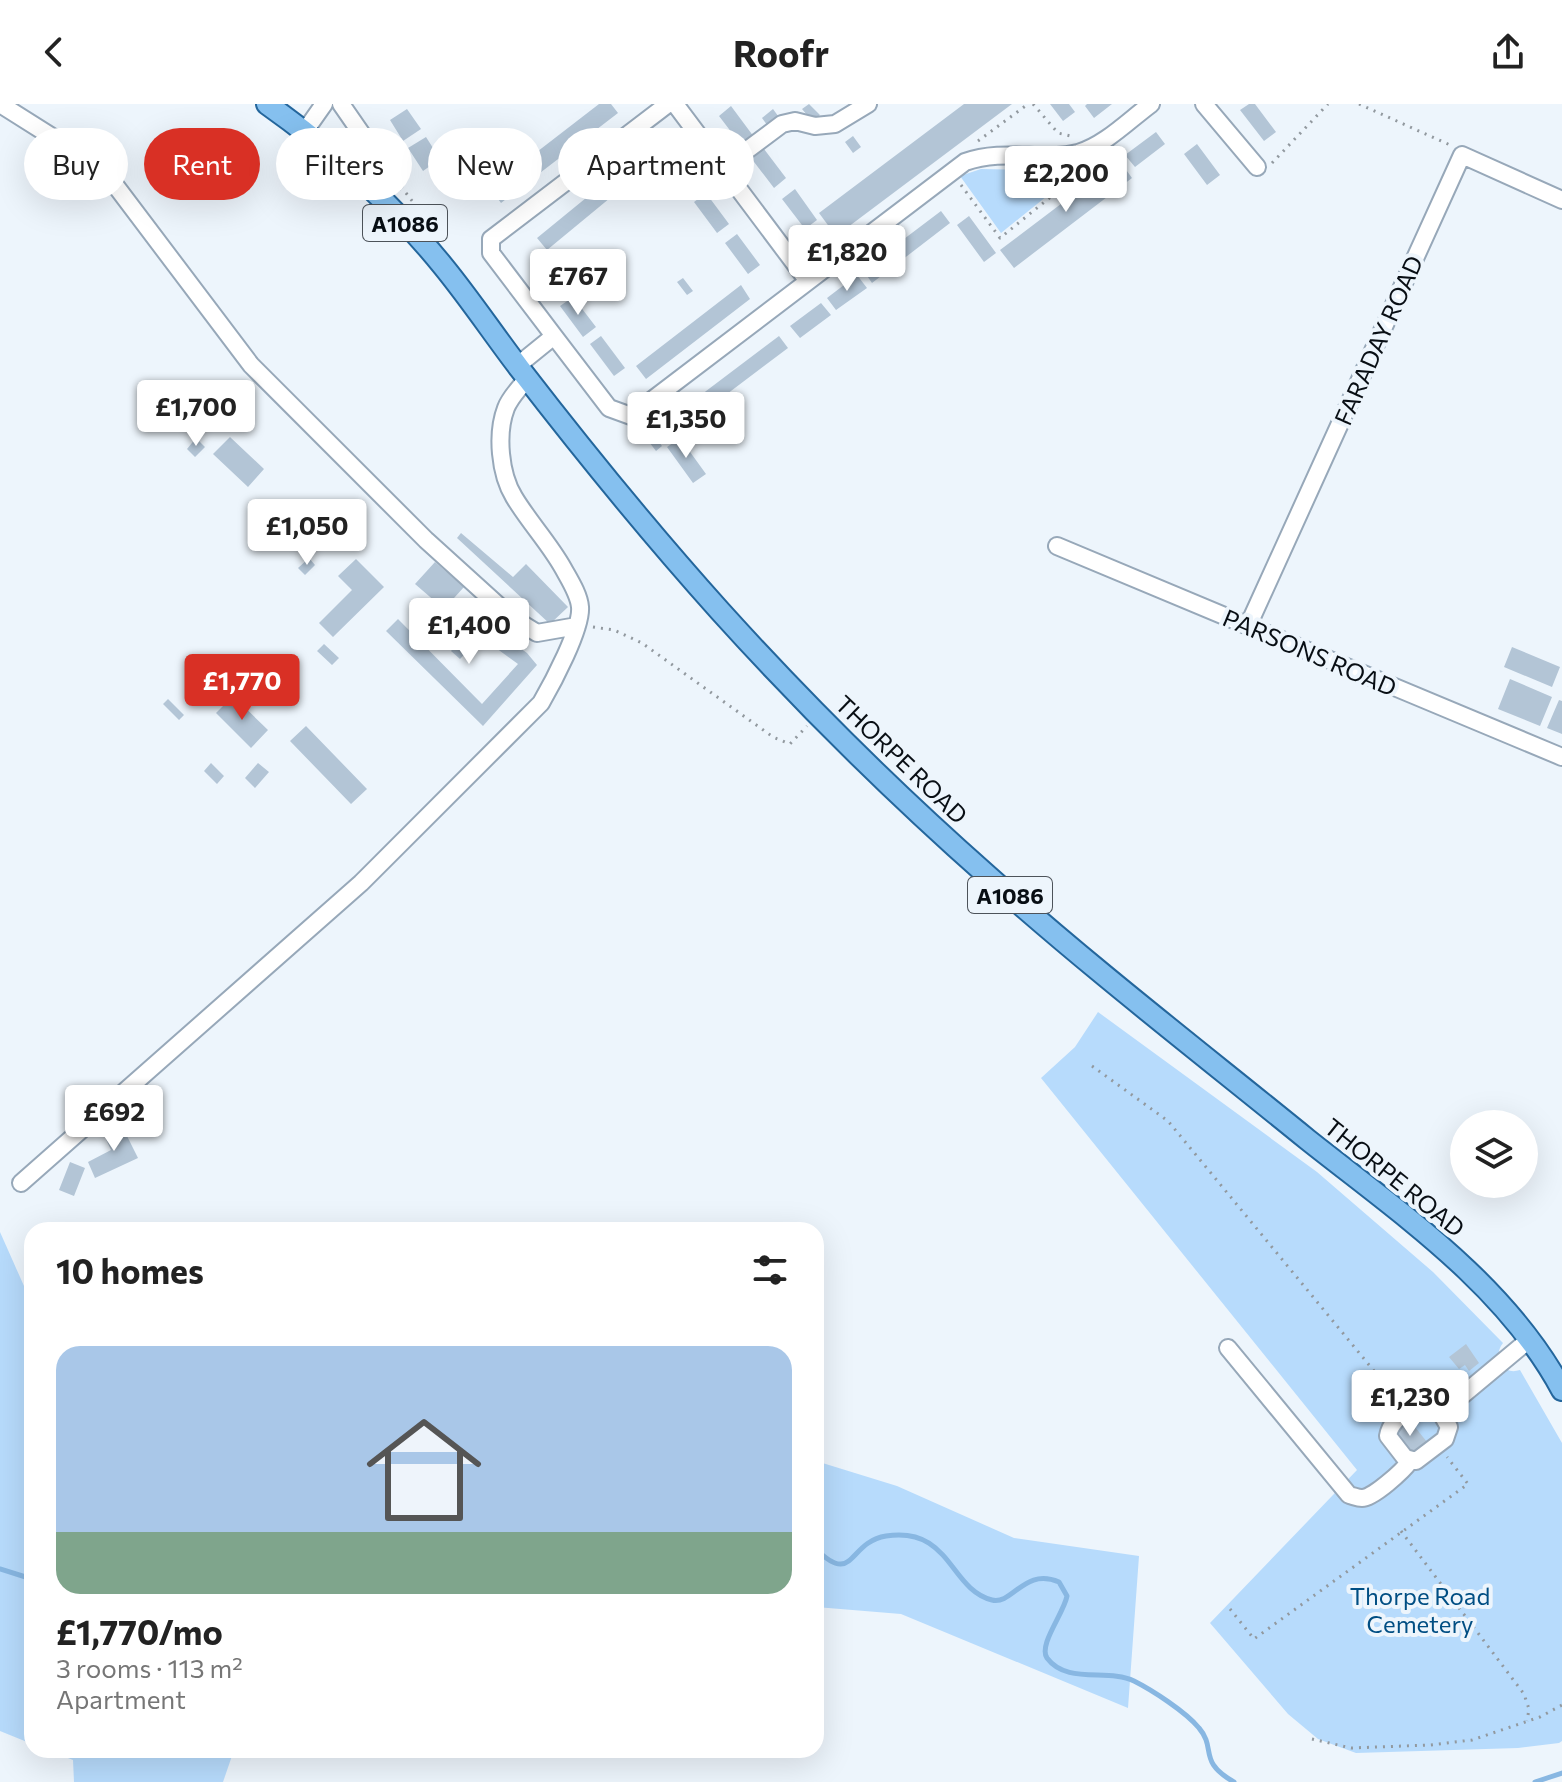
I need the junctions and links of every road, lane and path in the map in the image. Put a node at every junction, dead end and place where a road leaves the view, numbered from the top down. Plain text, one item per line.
1 (0, 104) edge
2 (267, 104) edge
3 (324, 104) edge
4 (341, 104) edge
5 (868, 104) edge
6 (1031, 104) edge
7 (1151, 104) edge
8 (1204, 104) edge
9 (1328, 104) edge
10 (1359, 104) edge
11 (664, 106) edge
12 (301, 128) edge
13 (307, 128) edge
14 (358, 128) edge
15 (685, 128) edge
16 (754, 145) edge
17 (1094, 147) junction
18 (1462, 155) junction
19 (958, 167) junction
20 (1257, 167) joint
21 (382, 200) edge
22 (747, 200) edge
23 (1562, 200) edge
24 (807, 280) junction
25 (554, 336) junction
26 (522, 372) junction
27 (1057, 546) dead end
28 (577, 626) junction
29 (1248, 626) junction
30 (818, 715) junction
31 (1562, 757) edge
32 (1092, 1066) dead end
33 (21, 1183) dead end
34 (1530, 1339) junction
35 (1228, 1348) dead end
36 (1559, 1376) edge
37 (1408, 1412) junction
38 (1441, 1413) junction
39 (1438, 1445) junction
40 (1410, 1461) junction
41 (1401, 1531) junction
42 (1230, 1609) dead end
43 (1562, 1705) edge
44 (1527, 1723) junction
45 (1312, 1739) dead end

1 - 28 street
2 - 12 main road, THORPE ROAD / A1086
3 - 13 street
4 - 14 street
5 - 16 street
6 - 17 path
6 - 19 path
7 - 17 street
8 - 20 street
9 - 20 path
10 - 18 path
11 - 15 street
11 - 25 street
17 - 19 street
17 - 19 path
18 - 23 street
18 - 29 street, FARADAY ROAD
19 - 24 street
21 - 26 main road, THORPE ROAD / A1086
22 - 24 street
24 - 25 street
25 - 26 street
26 - 28 street
26 - 30 main road, THORPE ROAD / A1086
27 - 29 street, PARSONS ROAD
28 - 30 path
28 - 33 street
29 - 31 street, PARSONS ROAD
30 - 34 main road, THORPE ROAD / A1086
32 - 37 path
34 - 36 main road, THORPE ROAD / A1086
34 - 38 street
35 - 40 street
37 - 38 street
37 - 40 street
38 - 39 street
39 - 40 street
39 - 41 path
41 - 42 path
41 - 44 path
43 - 44 path
44 - 45 path

